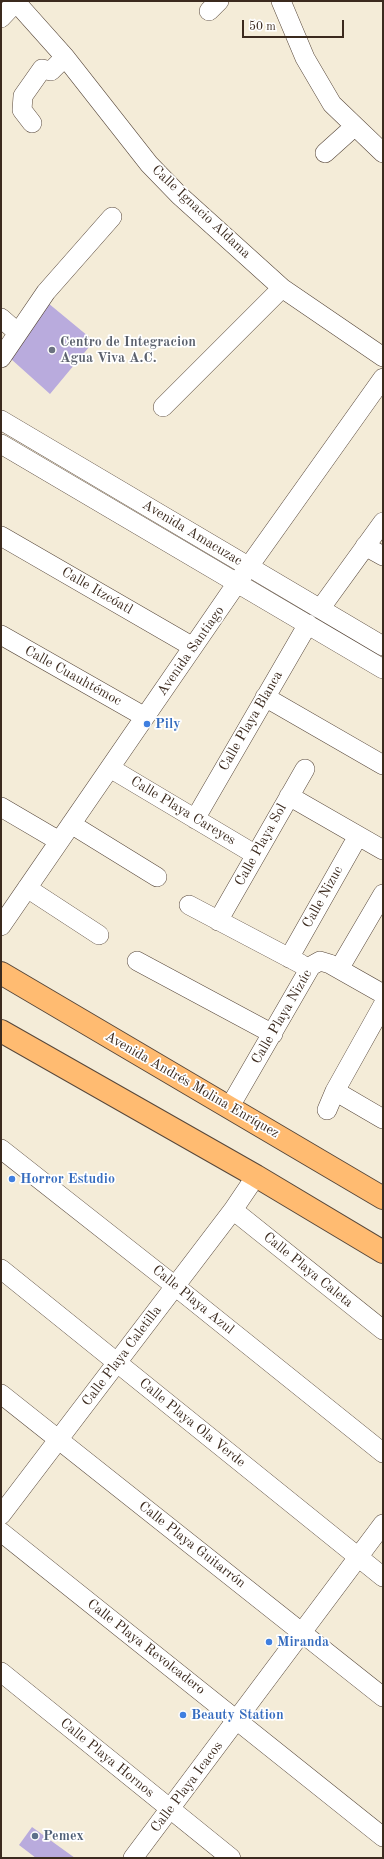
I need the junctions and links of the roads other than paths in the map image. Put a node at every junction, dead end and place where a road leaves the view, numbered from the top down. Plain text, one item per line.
1 (16, 1) edge
2 (281, 1) edge
3 (1, 18) edge
4 (65, 57) junction
5 (32, 123) dead end
6 (355, 126) junction
7 (325, 153) dead end
8 (383, 153) edge
9 (112, 217) dead end
10 (282, 288) junction
11 (1, 318) edge
12 (17, 332) junction
13 (383, 357) edge
14 (1, 358) edge
15 (383, 378) edge
16 (163, 407) dead end
17 (1, 420) edge
18 (1, 444) edge
19 (383, 522) edge
20 (1, 536) edge
21 (365, 546) junction
22 (383, 556) edge
23 (249, 567) junction
24 (237, 583) junction
25 (320, 609) junction
26 (308, 624) junction
27 (1, 635) edge
28 (383, 646) edge
29 (193, 647) junction
30 (383, 669) edge
31 (265, 697) junction
32 (145, 717) junction
33 (383, 765) edge
34 (110, 768) junction
35 (305, 769) dead end
36 (288, 796) junction
37 (1, 807) edge
38 (195, 819) junction
39 (71, 824) junction
40 (358, 836) junction
41 (59, 841) junction
42 (383, 850) edge
43 (256, 855) junction
44 (157, 877) dead end
45 (27, 888) junction
46 (383, 894) edge
47 (189, 905) dead end
48 (218, 921) junction
49 (1, 926) edge
50 (100, 935) dead end
51 (289, 958) junction
52 (137, 961) dead end
53 (309, 969) junction
54 (339, 969) junction
55 (1, 973) edge
56 (383, 994) edge
57 (383, 1005) edge
58 (1, 1030) edge
59 (273, 1034) junction
60 (335, 1091) junction
61 (229, 1108) junction
62 (327, 1110) dead end
63 (383, 1119) edge
64 (1, 1149) edge
65 (256, 1176) junction
66 (383, 1198) edge
67 (232, 1210) junction
68 (383, 1252) edge
69 (1, 1269) edge
70 (175, 1286) junction
71 (383, 1330) edge
72 (117, 1363) junction
73 (1, 1394) edge
74 (57, 1439) junction
75 (383, 1454) edge
76 (1, 1515) edge
77 (383, 1524) edge
78 (1, 1532) edge
79 (358, 1557) junction
80 (383, 1577) edge
81 (302, 1632) junction
82 (1, 1672) edge
83 (383, 1697) edge
84 (238, 1720) junction
85 (170, 1809) junction
86 (383, 1837) edge
87 (133, 1858) edge
88 (231, 1858) edge

1 - 3 street
1 - 4 street, Calle Ignacio Aldama
2 - 6 street
4 - 5 street
4 - 10 street, Calle Ignacio Aldama
6 - 7 street
6 - 8 street
9 - 12 street
10 - 13 street, Calle Ignacio Aldama
10 - 16 street
11 - 12 street
12 - 14 street
15 - 23 street, Avenida Santiago
17 - 23 street, Avenida Amacuzac
18 - 24 street, Avenida Amacuzac
19 - 21 street
20 - 29 street, Calle Itzcóatl
21 - 22 street
21 - 25 street
23 - 24 street, Avenida Santiago
23 - 25 street, Avenida Amacuzac
24 - 26 street, Avenida Amacuzac
24 - 29 street, Avenida Santiago
25 - 28 street, Avenida Amacuzac
26 - 30 street, Avenida Amacuzac
26 - 31 street, Calle Playa Blanca
27 - 32 street, Calle Cuauhtémoc
29 - 32 street, Avenida Santiago
31 - 33 street
31 - 38 street, Calle Playa Blanca
32 - 34 street, Avenida Santiago
34 - 38 street, Calle Playa Careyes
34 - 39 street, Avenida Santiago
35 - 36 street, Calle Playa Sol
36 - 40 street
36 - 43 street, Calle Playa Sol
37 - 41 street
38 - 43 street, Calle Playa Careyes
39 - 41 street, Avenida Santiago
39 - 44 street
40 - 42 street
40 - 51 street, Calle Nizuc
41 - 45 street, Avenida Santiago
43 - 48 street, Calle Playa Sol
45 - 49 street, Avenida Santiago
45 - 50 street
46 - 54 street
47 - 48 street
48 - 51 street
51 - 53 street
52 - 59 street
53 - 54 street, Calle Playa Nizúc
53 - 59 street, Calle Playa Nizúc
54 - 56 street
55 - 61 main road, Avenida Andrés Molina Enríquez
57 - 60 street
58 - 65 main road
59 - 61 street, Calle Playa Nizúc
60 - 62 street
60 - 63 street
61 - 66 main road, Avenida Andrés Molina Enríquez
64 - 70 street, Calle Playa Azul
65 - 67 street, Calle Playa Caletilla
65 - 68 main road
67 - 70 street, Calle Playa Caletilla
67 - 71 street, Calle Playa Caleta
69 - 72 street, Calle Playa Ola Verde
70 - 72 street, Calle Playa Caletilla
70 - 75 street, Calle Playa Azul
72 - 74 street, Calle Playa Caletilla
72 - 79 street, Calle Playa Ola Verde
73 - 74 street, Calle Playa Guitarrón
74 - 76 street, Calle Playa Caletilla
74 - 81 street, Calle Playa Guitarrón
77 - 79 street, Calle Playa Icacos
78 - 84 street, Calle Playa Revolcadero
79 - 80 street, Calle Playa Ola Verde
79 - 81 street, Calle Playa Icacos
81 - 83 street, Calle Playa Guitarrón
81 - 84 street, Calle Playa Icacos
82 - 85 street, Calle Playa Hornos
84 - 85 street, Calle Playa Icacos
84 - 86 street, Calle Playa Revolcadero
85 - 87 street, Calle Playa Icacos
85 - 88 street, Calle Playa Hornos

